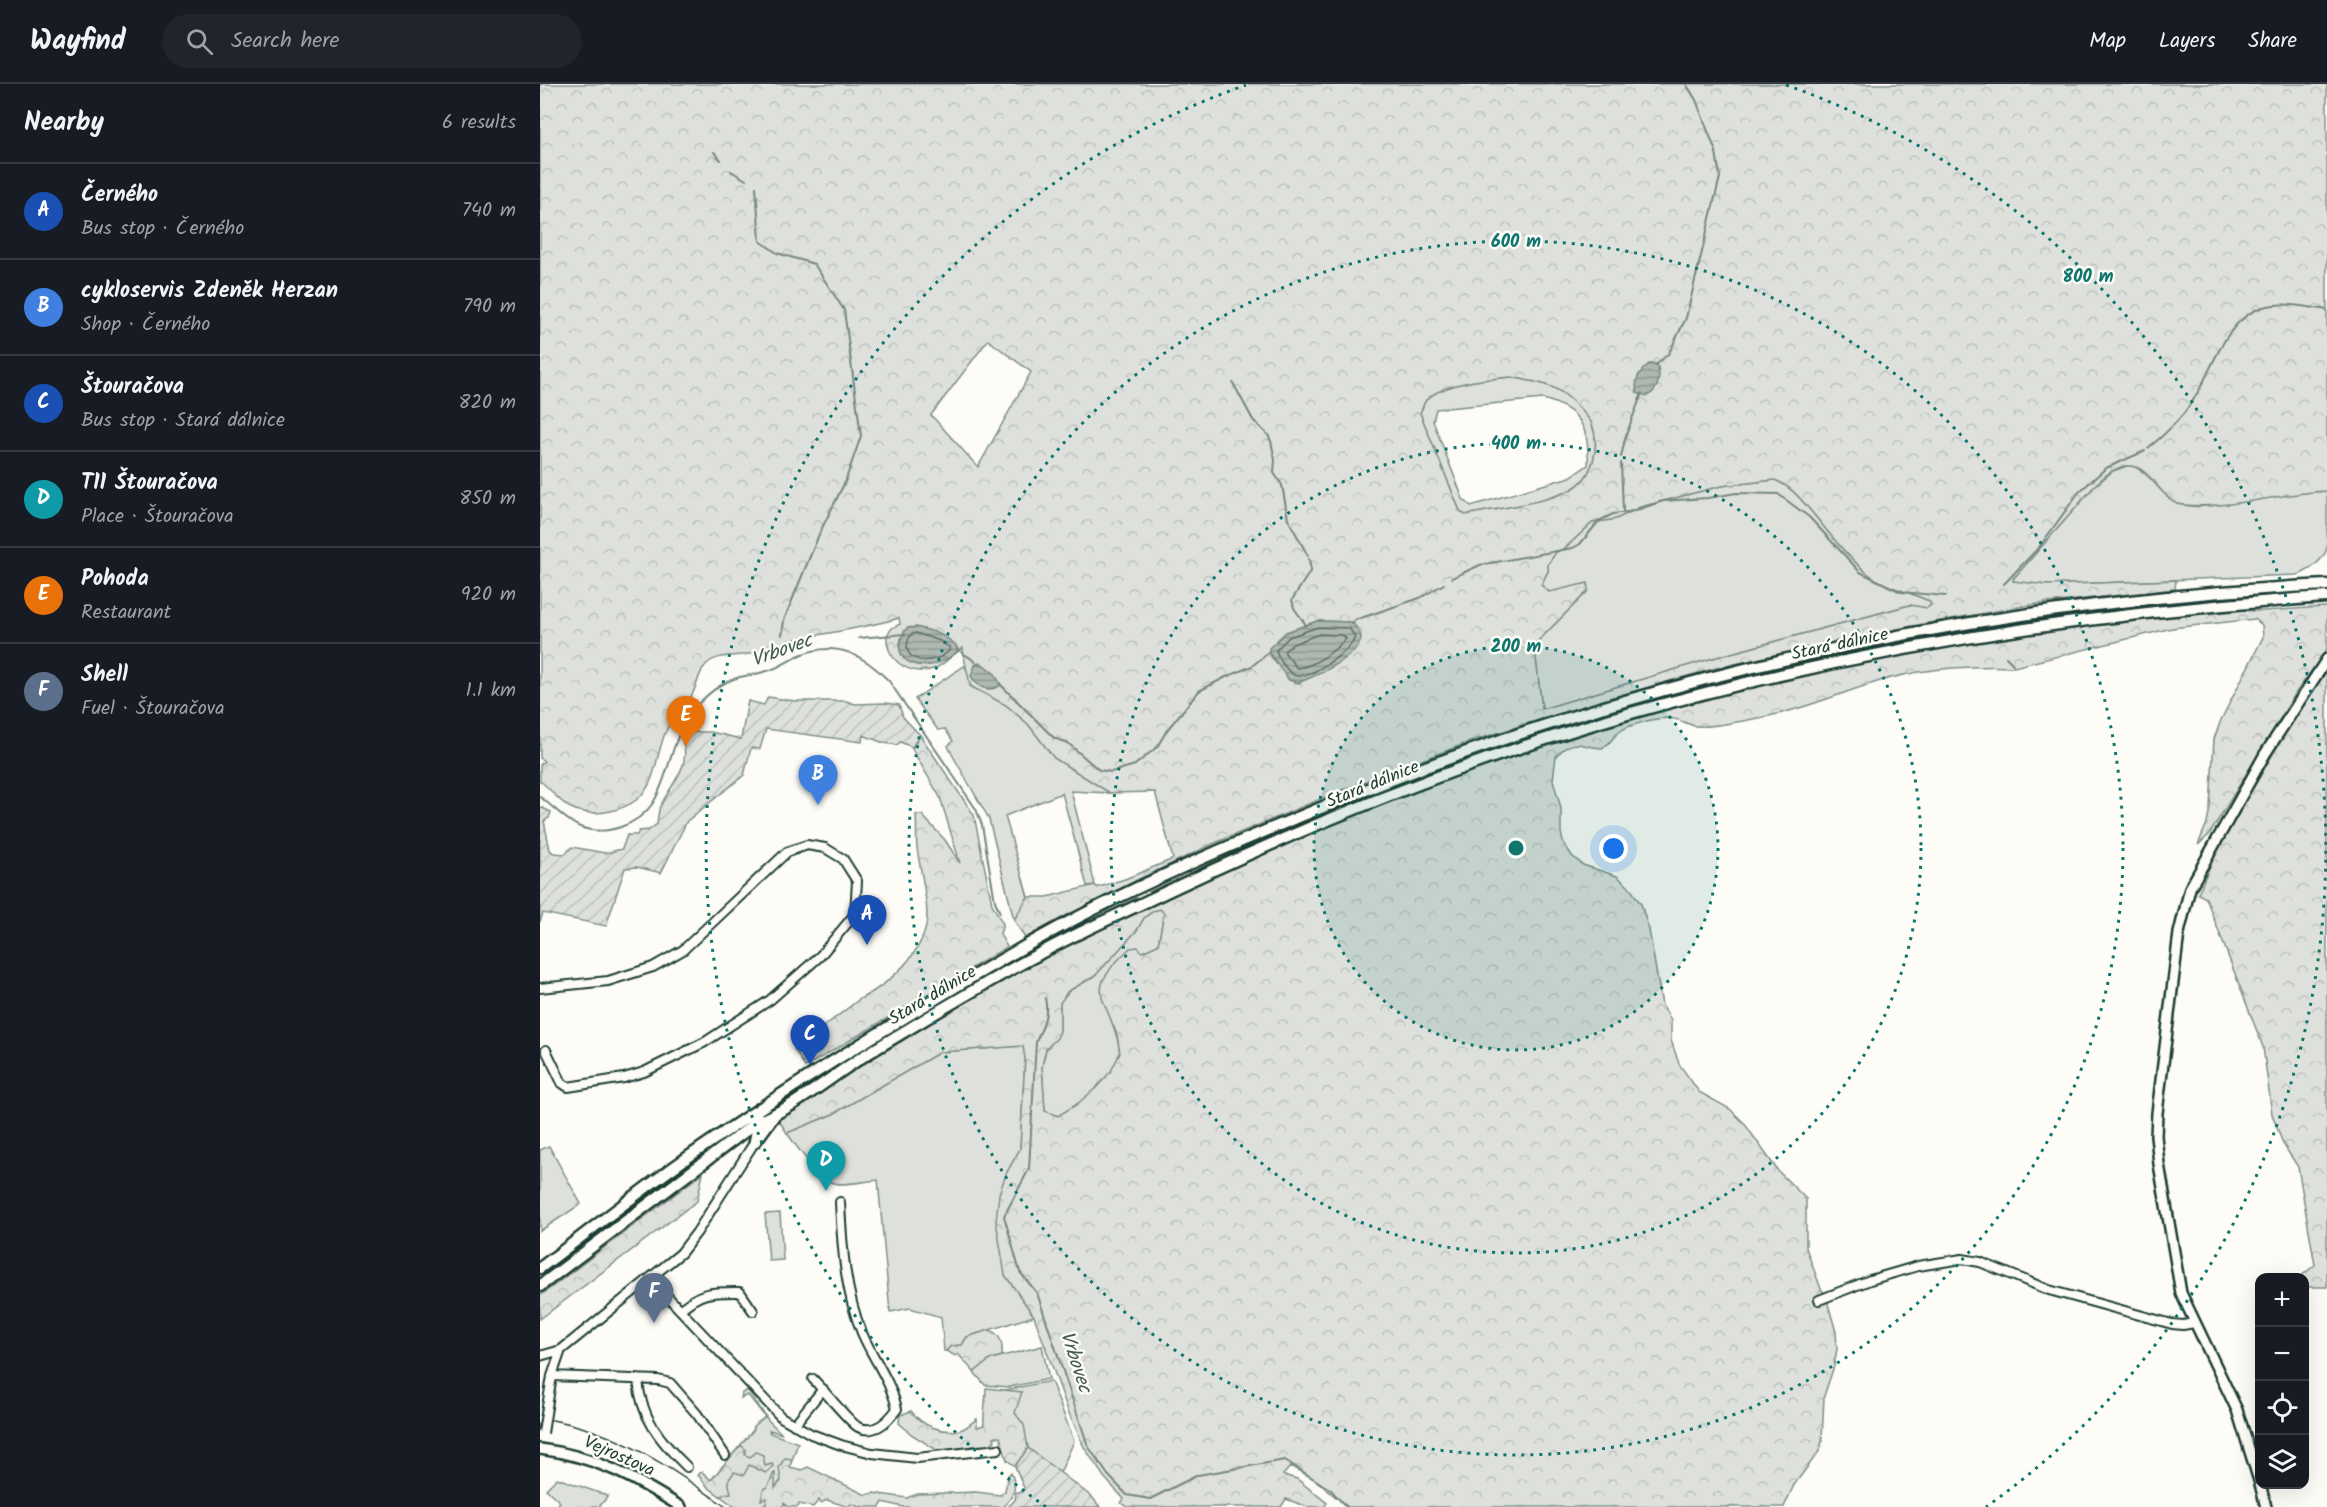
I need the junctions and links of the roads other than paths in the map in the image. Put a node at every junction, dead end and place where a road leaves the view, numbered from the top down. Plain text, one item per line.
1 (2327, 578) edge
2 (2327, 585) edge
3 (2260, 589) junction
4 (2326, 597) edge
5 (1857, 644) junction
6 (1860, 657) junction
7 (2327, 659) edge
8 (540, 988) edge
9 (546, 1050) dead end
10 (767, 1103) junction
11 (775, 1115) junction
12 (757, 1122) junction
13 (754, 1143) junction
14 (840, 1202) dead end
15 (540, 1268) edge
16 (651, 1279) junction
17 (540, 1286) edge
18 (1819, 1300) dead end
19 (680, 1310) junction
20 (753, 1311) dead end
21 (2194, 1323) junction
22 (561, 1350) junction
23 (540, 1356) edge
24 (552, 1376) junction
25 (813, 1378) dead end
26 (638, 1379) junction
27 (823, 1389) junction
28 (794, 1425) junction
29 (540, 1448) edge
30 (998, 1449) dead end
31 (725, 1455) dead end
32 (687, 1467) dead end
33 (2255, 1468) edge
34 (2261, 1489) edge
35 (681, 1507) edge
36 (2266, 1507) edge

1 - 3 main road
2 - 3 main road, Stará dálnice
3 - 5 main road, Stará dálnice
4 - 6 main road, Stará dálnice
5 - 6 main road
5 - 10 main road, Stará dálnice
6 - 11 main road, Stará dálnice
7 - 21 street
8 - 9 street
10 - 12 street
10 - 15 main road, Stará dálnice
11 - 12 main road, Stará dálnice
11 - 13 street
12 - 13 street
12 - 17 main road, Stará dálnice
13 - 16 street
14 - 27 street
16 - 19 street
16 - 22 street
18 - 21 street
19 - 20 street
19 - 28 street
21 - 33 street
22 - 23 street
22 - 24 street
24 - 26 street
24 - 29 street, bridge
25 - 27 street
26 - 31 street
26 - 32 street
27 - 28 street
28 - 30 street
29 - 35 street, Vejrostova
34 - 36 street

